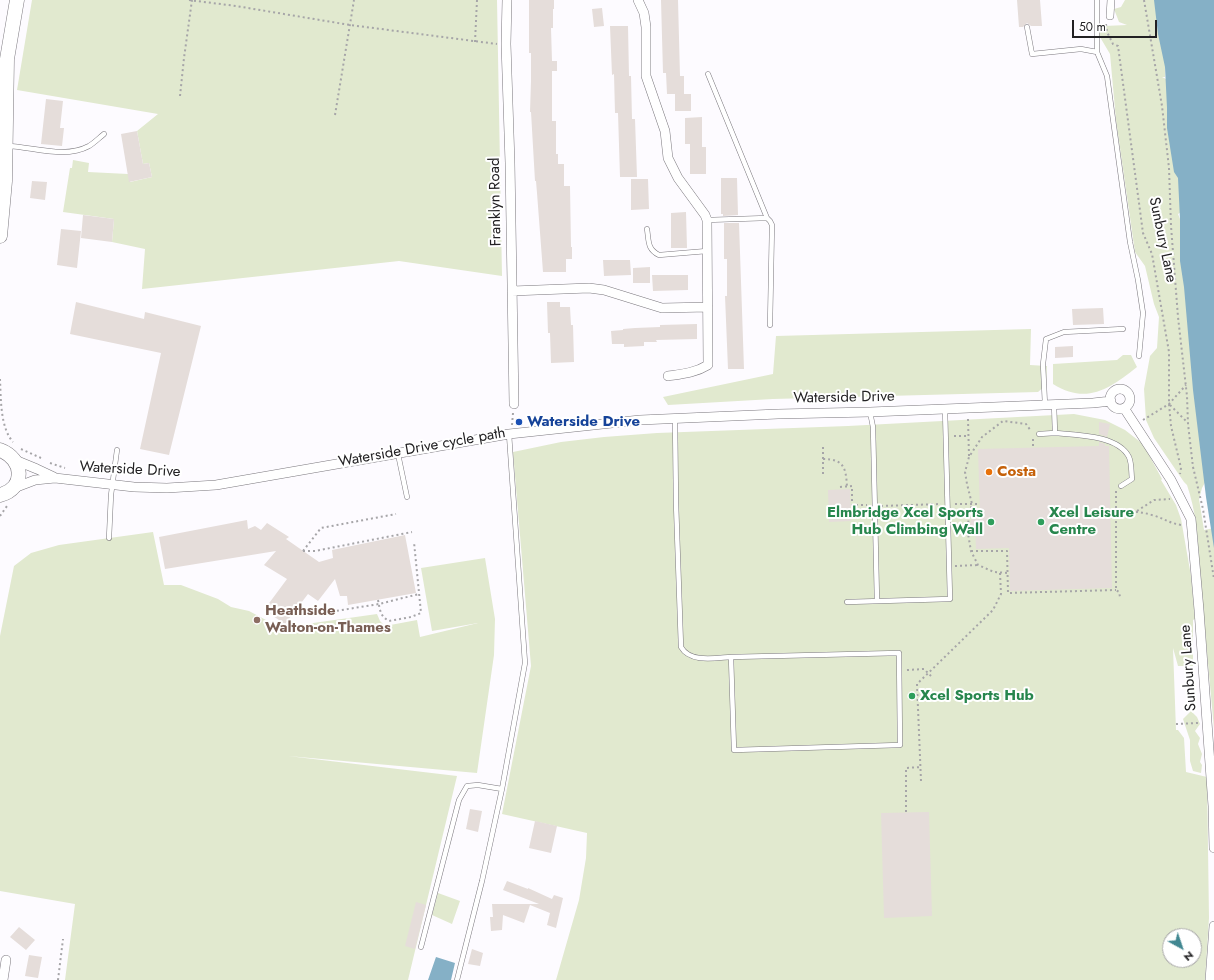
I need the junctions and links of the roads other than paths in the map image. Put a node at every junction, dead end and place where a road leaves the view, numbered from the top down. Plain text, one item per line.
1 (17, 0) edge
2 (506, 0) edge
3 (638, 0) edge
4 (1097, 0) edge
5 (1111, 0) edge
6 (1110, 16) road end
7 (1027, 27) dead end
8 (1097, 52) junction
9 (708, 74) dead end
10 (104, 134) dead end
11 (6, 146) junction
12 (767, 218) junction
13 (707, 220) junction
14 (647, 228) dead end
15 (0, 236) edge
16 (707, 251) junction
17 (512, 291) junction
18 (708, 307) junction
19 (770, 325) dead end
20 (1123, 329) dead end
21 (1139, 356) dead end
22 (668, 376) dead end
23 (1111, 401) junction
24 (514, 404) road end
25 (1054, 404) junction
26 (1045, 405) junction
27 (1124, 408) junction
28 (945, 409) junction
29 (870, 412) junction
30 (675, 418) junction
31 (510, 430) junction
32 (1055, 433) junction
33 (1039, 434) dead end
34 (0, 450) edge
35 (117, 450) dead end
36 (398, 454) junction
37 (15, 460) junction
38 (55, 478) junction
39 (113, 486) junction
40 (1121, 486) road end
41 (14, 488) junction
42 (0, 495) edge
43 (407, 496) dead end
44 (109, 538) dead end
45 (877, 601) junction
46 (847, 602) dead end
47 (731, 657) junction
48 (502, 789) junction
49 (1214, 848) edge
50 (1214, 926) edge
51 (421, 947) dead end
52 (6, 960) dead end
53 (3, 980) edge
54 (457, 980) edge
55 (1210, 980) edge

1 - 11 main road
2 - 17 street, Franklyn Road
3 - 13 street
4 - 8 lane
5 - 6 street
7 - 8 lane
8 - 21 lane
9 - 12 lane
10 - 11 lane
11 - 15 main road
12 - 13 lane
12 - 19 lane
13 - 16 street
14 - 16 lane
16 - 18 street
17 - 18 street
17 - 24 street, Franklyn Road
18 - 22 street
20 - 26 lane
23 - 25 street, Waterside Drive
23 - 27 street
23 - 27 street
25 - 26 street, Waterside Drive
25 - 32 lane
26 - 28 street, Waterside Drive
27 - 49 street, Sunbury Lane
28 - 29 street, Waterside Drive
28 - 45 lane
29 - 30 street, Waterside Drive
29 - 45 lane
30 - 31 street, Waterside Drive
30 - 47 lane
31 - 36 street, Waterside Drive
31 - 48 lane
32 - 33 lane
32 - 40 lane
34 - 37 main road
35 - 39 lane
36 - 39 street, Waterside Drive
36 - 43 lane
37 - 38 street, Waterside Drive
37 - 41 main road
38 - 39 street, Waterside Drive
38 - 41 street, Waterside Drive
39 - 44 lane
41 - 42 main road
45 - 46 lane
47 - 47 lane
48 - 51 lane
48 - 54 lane
50 - 55 street
52 - 53 street

